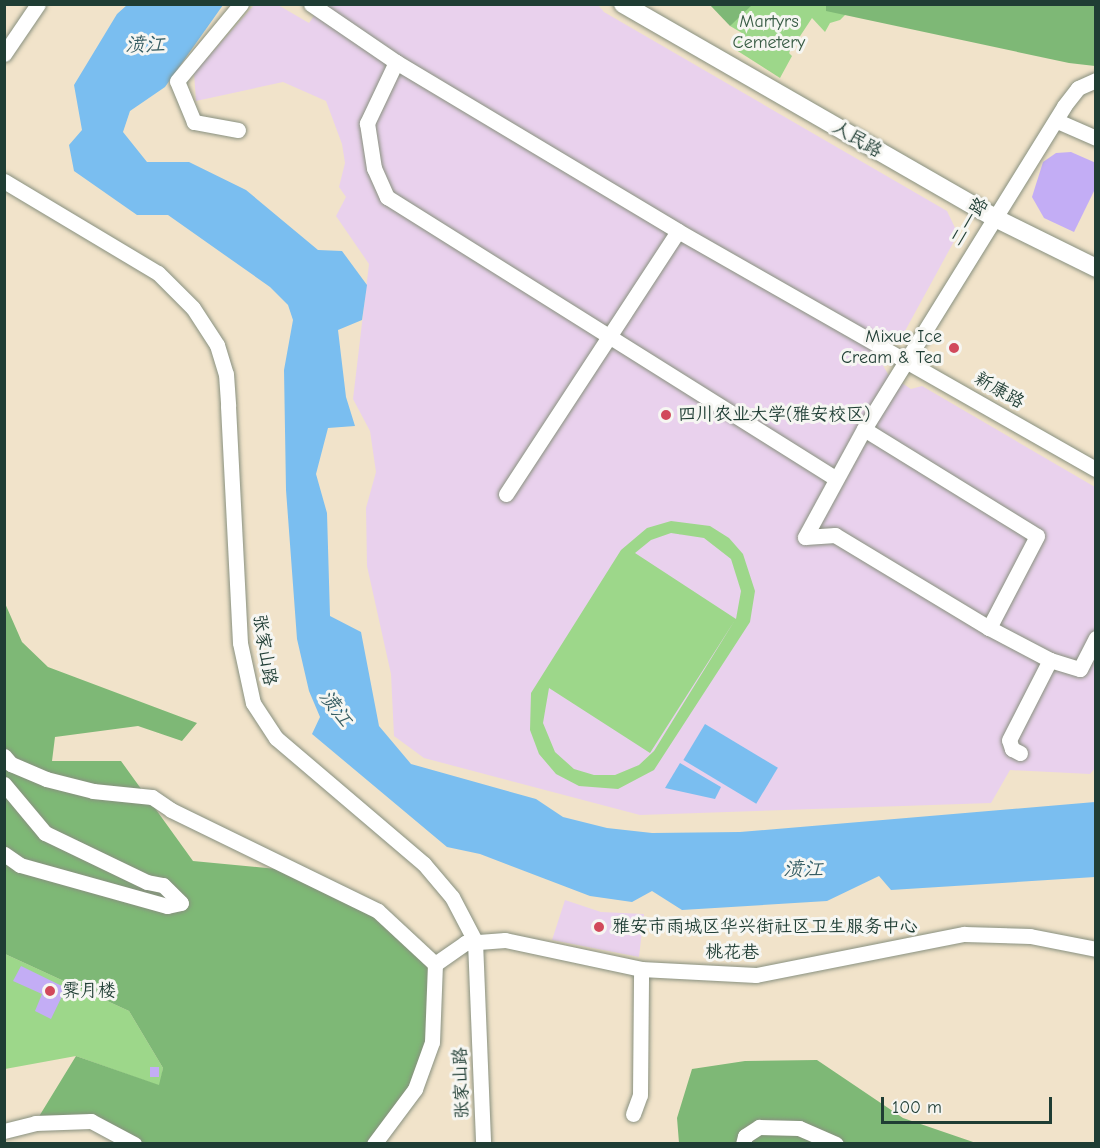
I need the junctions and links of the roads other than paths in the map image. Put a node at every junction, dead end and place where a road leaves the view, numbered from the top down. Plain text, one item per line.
1 (38, 4) edge
2 (241, 4) edge
3 (311, 4) edge
4 (623, 4) edge
5 (4, 54) edge
6 (396, 62) junction
7 (1095, 80) edge
8 (1057, 121) junction
9 (238, 130) dead end
10 (1095, 138) edge
11 (4, 181) edge
12 (995, 219) junction
13 (678, 231) junction
14 (1095, 268) edge
15 (610, 336) junction
16 (908, 362) junction
17 (864, 429) junction
18 (1095, 469) edge
19 (835, 478) junction
20 (506, 494) dead end
21 (989, 628) junction
22 (1095, 638) edge
23 (1050, 660) junction
24 (1020, 753) dead end
25 (4, 756) edge
26 (4, 784) edge
27 (4, 854) edge
28 (474, 941) junction
29 (1095, 950) edge
30 (435, 964) junction
31 (641, 969) junction
32 (633, 1114) dead end
33 (4, 1131) edge
34 (134, 1143) edge
35 (374, 1143) edge
36 (483, 1143) edge
37 (743, 1143) edge
38 (836, 1143) edge

1 - 5 street
2 - 9 street
3 - 6 street, 新康路
4 - 12 main road, 人民路
6 - 13 street, 新康路
6 - 15 street
7 - 8 street, 二一路
8 - 10 street
8 - 12 street, 二一路
11 - 28 street, 张家山路
12 - 14 main road, 人民路
12 - 16 street, 二一路
13 - 15 street
13 - 16 street, 新康路
15 - 19 street
15 - 20 street
16 - 17 street, 二一路
16 - 18 street, 新康路
17 - 19 street, 二一路
17 - 21 street
19 - 21 street, 二一路
21 - 23 street
22 - 23 street
23 - 24 street
25 - 30 street
26 - 27 street
28 - 30 street
28 - 31 street, 桃花巷
28 - 36 street, 张家山路
29 - 31 street, 桃花巷
30 - 35 street
31 - 32 street
33 - 34 street
37 - 38 street

